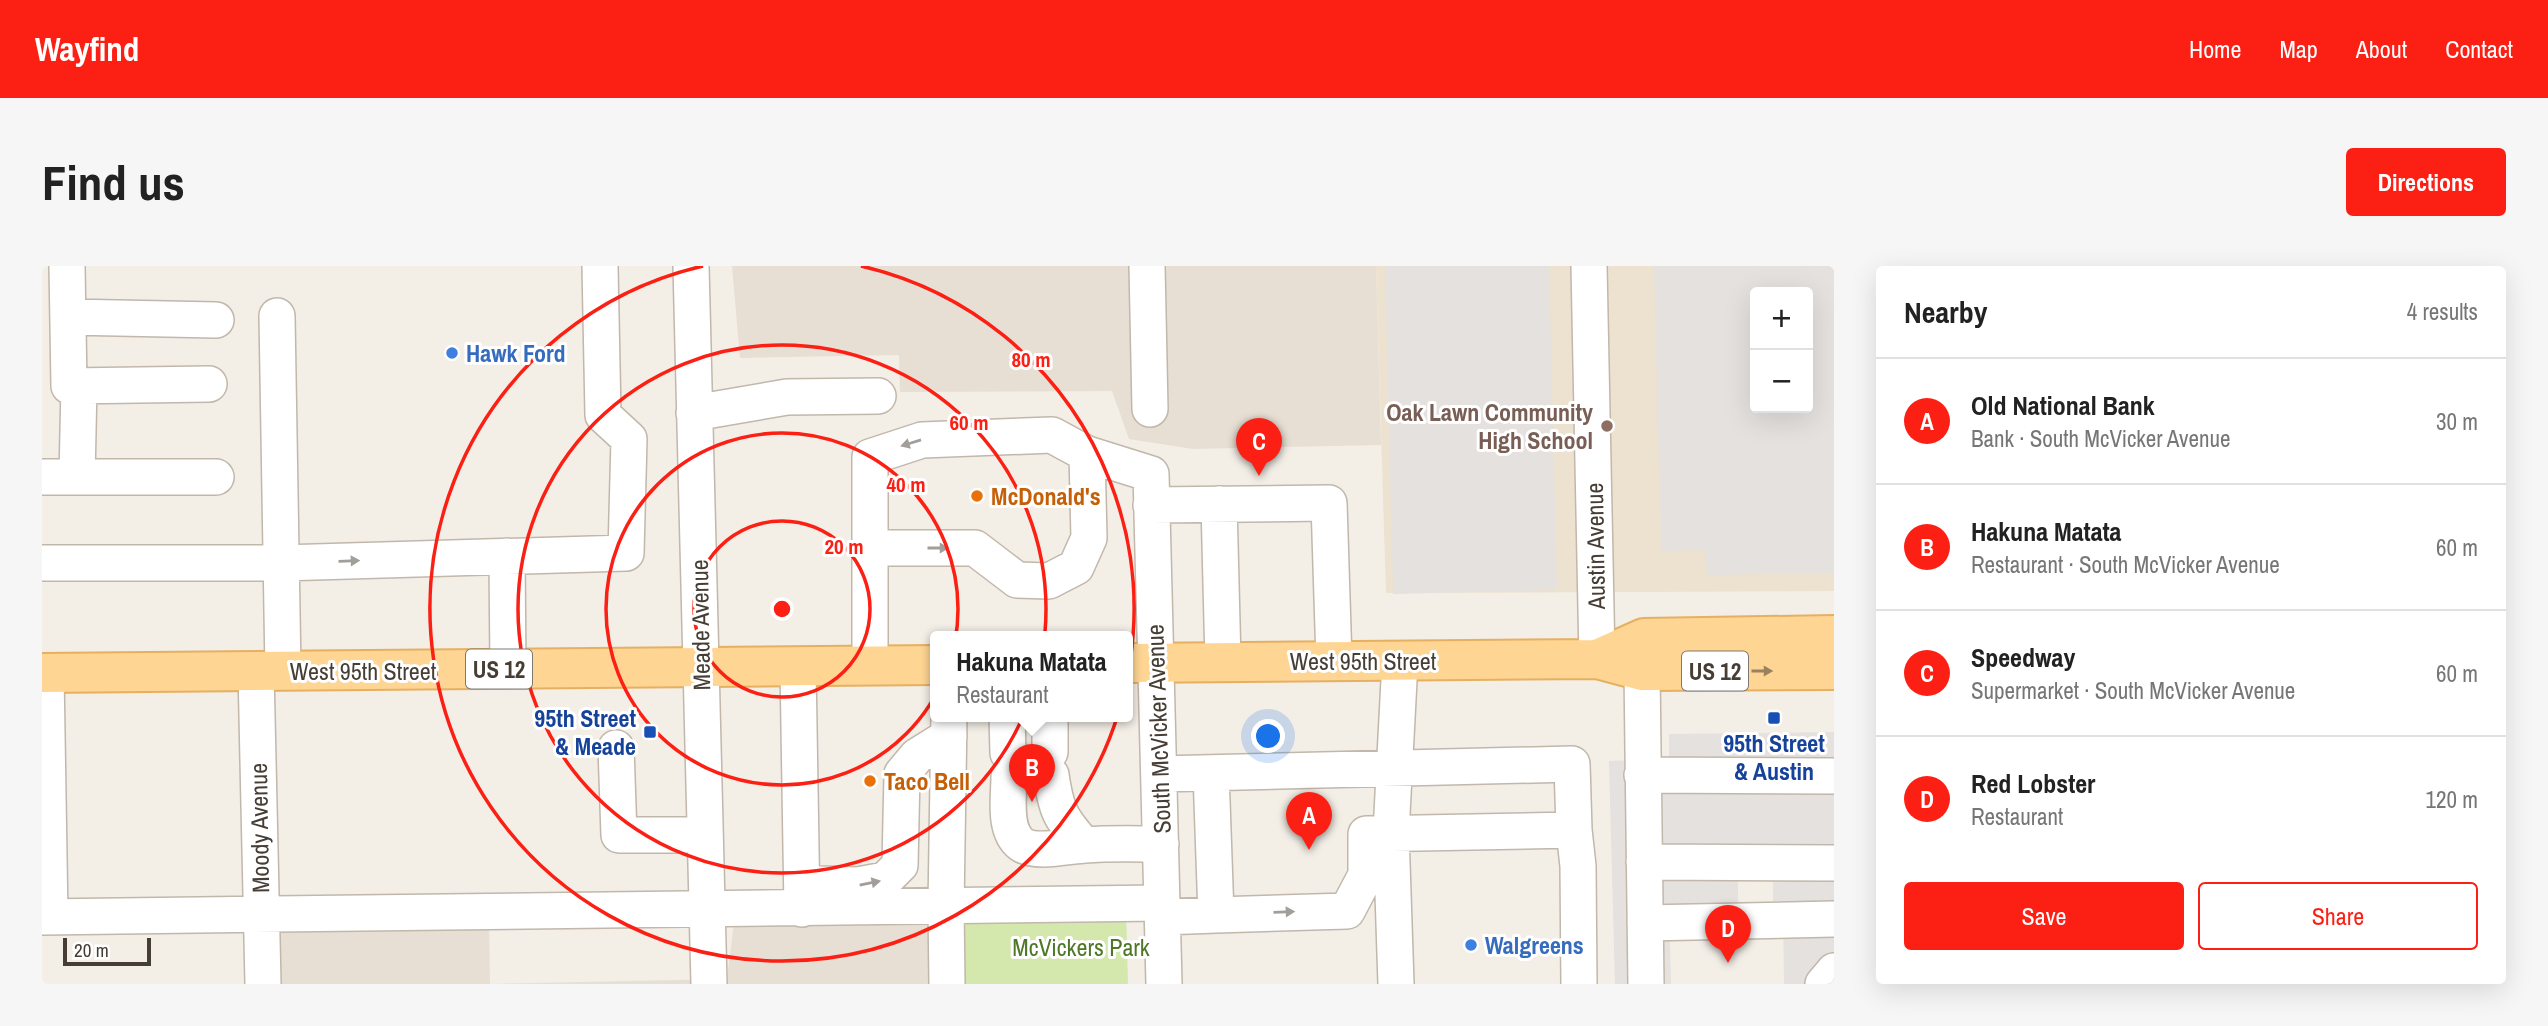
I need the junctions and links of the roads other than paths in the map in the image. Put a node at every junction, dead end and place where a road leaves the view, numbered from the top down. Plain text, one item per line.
1 (67, 266) edge
2 (600, 266) edge
3 (691, 266) edge
4 (1147, 266) edge
5 (1589, 266) edge
6 (277, 316) dead end
7 (216, 320) dead end
8 (59, 331) edge
9 (209, 384) dead end
10 (79, 385) junction
11 (878, 396) dead end
12 (1150, 409) dead end
13 (694, 414) junction
14 (1087, 454) junction
15 (42, 477) edge
16 (77, 477) junction
17 (216, 477) dead end
18 (1151, 490) junction
19 (1219, 504) junction
20 (870, 548) junction
21 (507, 556) junction
22 (281, 563) junction
23 (42, 564) edge
24 (1834, 635) edge
25 (1597, 659) junction
26 (1334, 661) junction
27 (1400, 661) junction
28 (1223, 662) junction
29 (1142, 663) edge
30 (930, 665) edge
31 (798, 666) junction
32 (870, 666) junction
33 (701, 667) junction
34 (508, 669) junction
35 (1834, 670) edge
36 (269, 671) junction
37 (1643, 671) junction
38 (44, 673) edge
39 (1007, 722) edge
40 (1049, 722) edge
41 (949, 726) edge
42 (616, 748) dead end
43 (1395, 770) junction
44 (1211, 773) junction
45 (1158, 774) junction
46 (1643, 775) junction
47 (1834, 776) edge
48 (1574, 830) junction
49 (1391, 833) junction
50 (705, 835) junction
51 (1161, 844) junction
52 (1084, 845) junction
53 (1644, 862) junction
54 (1834, 863) edge
55 (802, 896) junction
56 (946, 907) junction
57 (707, 910) junction
58 (1162, 910) junction
59 (1347, 911) junction
60 (261, 915) junction
61 (1216, 915) junction
62 (46, 918) edge
63 (1834, 919) edge
64 (1645, 923) junction
65 (1395, 944) junction
66 (1834, 971) edge
67 (263, 984) edge
68 (709, 984) edge
69 (947, 984) edge
70 (1164, 984) edge
71 (1396, 984) edge
72 (1578, 984) edge
73 (1646, 984) edge
74 (1823, 984) edge

1 - 8 street
2 - 21 street
3 - 13 street, Meade Avenue
4 - 12 street
5 - 25 street, Austin Avenue
6 - 22 street, Moody Avenue
7 - 8 street
8 - 10 street
9 - 10 street
10 - 16 street
11 - 13 street
13 - 33 street, Meade Avenue
14 - 18 street
14 -> 20 street
20 -> 14 street
15 - 16 street
16 - 17 street
18 - 19 street
18 - 29 street, South McVicker Avenue
19 - 26 street
19 - 28 street
20 - 32 street
22 -> 21 street
21 - 34 street
22 - 23 street
22 - 36 street, Moody Avenue
24 - 25 main road, West 95th Street / US 12
25 - 27 main road, West 95th Street / US 12
25 - 37 main road, West 95th Street / US 12
26 - 27 main road, West 95th Street / US 12
26 - 28 main road, West 95th Street / US 12
27 - 43 street
28 - 29 main road, West 95th Street / US 12
29 - 45 street, South McVicker Avenue
30 - 32 main road, West 95th Street / US 12
31 - 32 main road, West 95th Street / US 12
31 - 33 main road, West 95th Street / US 12
31 - 55 street
33 - 34 main road, West 95th Street / US 12
33 - 50 street, Meade Avenue
34 - 36 main road, West 95th Street / US 12
37 -> 35 main road, West 95th Street / US 12
36 - 38 main road, West 95th Street / US 12
36 - 60 street, Moody Avenue
37 - 46 street
38 - 62 street
39 - 52 street
40 - 52 street
55 -> 41 street
41 - 56 street
42 - 50 street
43 - 44 street
43 - 48 street
43 - 49 street
44 - 45 street
44 - 61 street
45 - 51 street, South McVicker Avenue
46 - 47 street
46 - 53 street
48 - 49 street
48 - 72 street
49 - 59 street
49 - 65 street
50 - 57 street, Meade Avenue
51 - 52 street
51 - 58 street, South McVicker Avenue
53 - 54 street
53 - 64 street
55 - 56 street
55 - 57 street
56 - 58 street
56 - 69 street
57 - 60 street
57 - 68 street, Meade Avenue
58 - 61 street
58 - 70 street, South McVicker Avenue
61 -> 59 street
59 - 65 street
60 - 62 street
60 - 67 street, Moody Avenue
63 - 64 street
64 - 73 street
65 - 71 street
66 - 74 street

